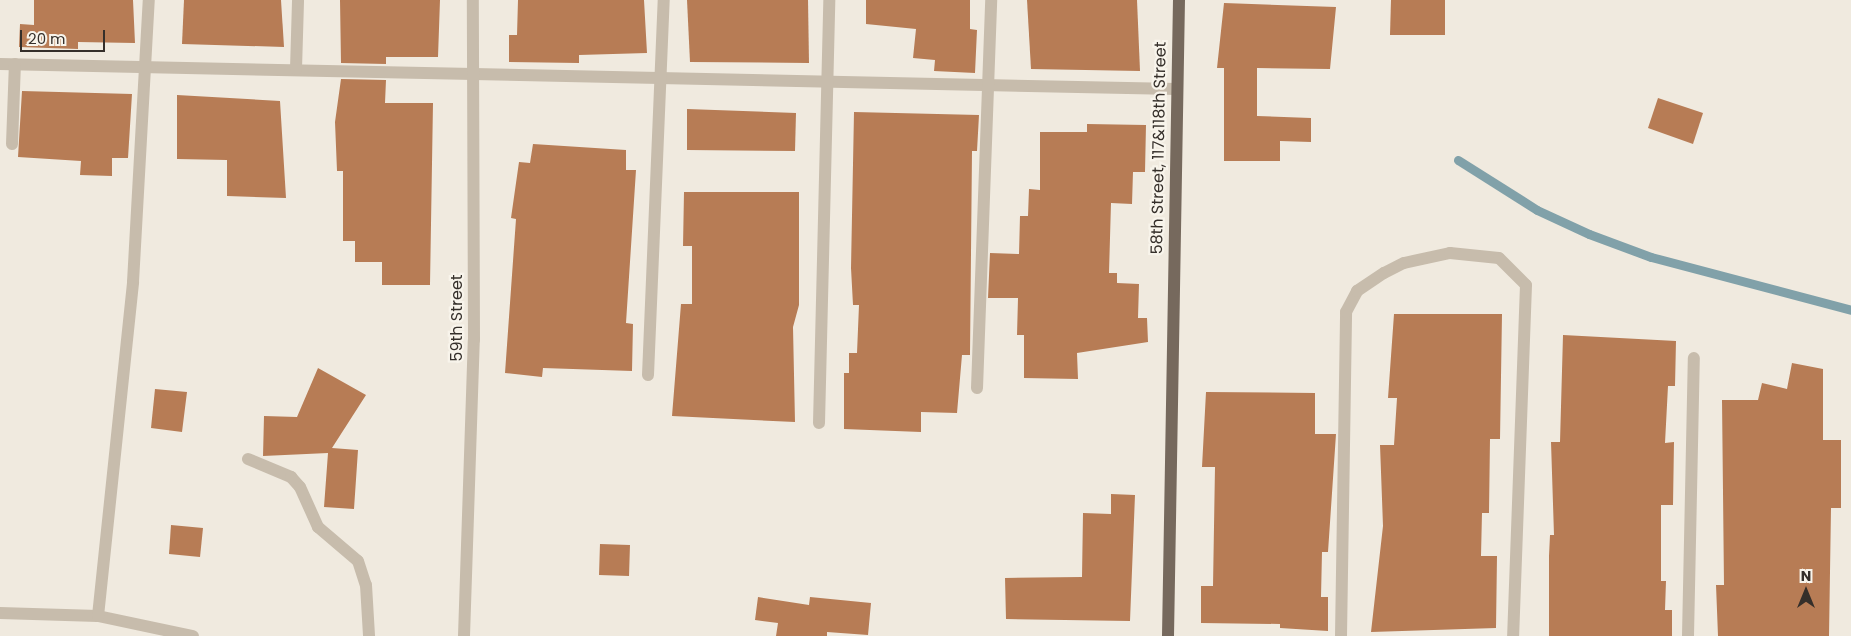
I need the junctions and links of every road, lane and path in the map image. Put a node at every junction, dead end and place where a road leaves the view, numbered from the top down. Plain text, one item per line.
1 (149, 0) edge
2 (298, 0) edge
3 (473, 0) edge
4 (664, 0) edge
5 (829, 0) edge
6 (991, 0) edge
7 (1179, 0) edge
8 (0, 64) edge
9 (15, 64) junction
10 (147, 67) junction
11 (296, 69) junction
12 (472, 73) junction
13 (662, 74) junction
14 (828, 79) junction
15 (989, 85) junction
16 (1177, 89) junction
17 (12, 144) dead end
18 (1694, 358) dead end
19 (648, 375) dead end
20 (977, 388) dead end
21 (819, 423) dead end
22 (248, 459) dead end
23 (0, 613) edge
24 (98, 616) junction
25 (194, 636) edge
26 (369, 636) edge
27 (464, 636) edge
28 (1168, 636) edge
29 (1340, 636) edge
30 (1513, 636) edge
31 (1688, 636) edge

1 - 10 street
2 - 11 street
3 - 12 street, 59th Street
4 - 13 street
5 - 14 street
6 - 15 street
7 - 16 main road, 58th Street, 117&118th Street
8 - 9 street
9 - 10 street
9 - 17 street
10 - 11 street
10 - 24 street
11 - 12 street
12 - 13 street
12 - 27 street, 59th Street
13 - 14 street
13 - 19 street
14 - 15 street
14 - 21 street
15 - 16 street
15 - 20 street
16 - 28 main road, 58th Street, 117&118th Street
18 - 31 street
22 - 26 street
23 - 24 street
24 - 25 street
29 - 30 street

